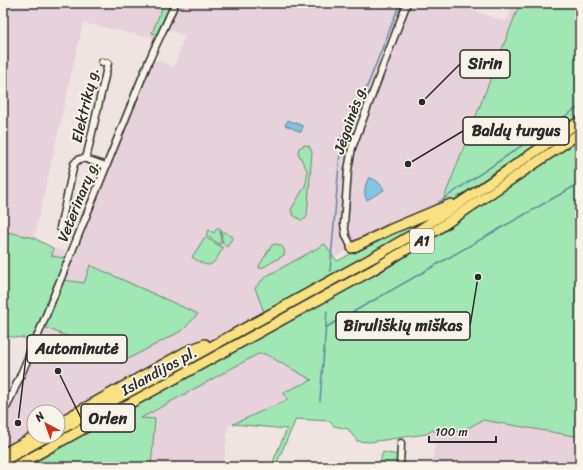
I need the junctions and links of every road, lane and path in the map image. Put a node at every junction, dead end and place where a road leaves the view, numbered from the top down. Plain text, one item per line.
1 (175, 3) edge
2 (408, 3) edge
3 (102, 62) dead end
4 (580, 121) edge
5 (580, 133) edge
6 (86, 159) junction
7 (106, 166) junction
8 (471, 196) junction
9 (60, 228) dead end
10 (352, 248) joint
11 (256, 322) junction
12 (3, 408) edge
13 (66, 419) edge
14 (66, 427) edge
15 (26, 441) edge
16 (401, 443) dead end
17 (34, 444) edge
18 (3, 454) edge
19 (3, 461) edge
20 (14, 467) edge
21 (400, 467) edge

1 - 7 street, Veterinarų g.
2 - 10 street, Jėgainės g.
3 - 6 street, Elektrikų g.
4 - 8 highway, A1
5 - 20 highway, Islandijos pl. / A1
6 - 7 street, Elektrikų g.
6 - 9 street, Elektrikų g.
7 - 12 street, Veterinarų g.
8 - 10 highway
8 - 11 highway, Islandijos pl. / A1
11 - 13 highway
11 - 14 highway, Islandijos pl. / A1
15 - 18 highway
16 - 21 street
17 - 19 highway

